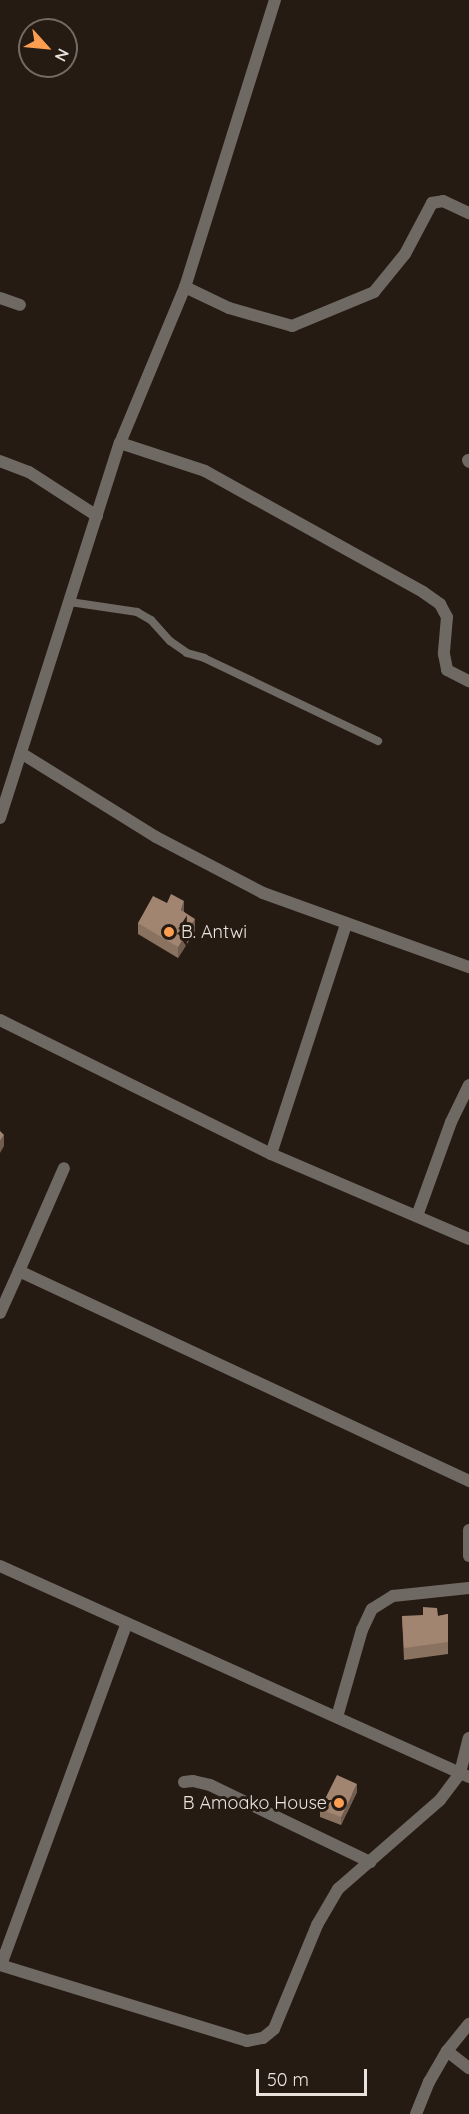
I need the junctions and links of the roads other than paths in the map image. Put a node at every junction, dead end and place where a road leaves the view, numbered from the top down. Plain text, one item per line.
1 (275, 0) edge
2 (469, 213) edge
3 (185, 287) junction
4 (0, 298) edge
5 (20, 305) dead end
6 (120, 443) junction
7 (0, 461) edge
8 (97, 516) junction
9 (70, 602) junction
10 (469, 681) edge
11 (378, 741) dead end
12 (21, 753) junction
13 (0, 818) edge
14 (346, 925) junction
15 (469, 967) edge
16 (0, 1020) edge
17 (469, 1085) edge
18 (271, 1154) junction
19 (64, 1168) dead end
20 (417, 1216) junction
21 (469, 1239) edge
22 (19, 1271) junction
23 (0, 1313) edge
24 (469, 1481) edge
25 (469, 1530) edge
26 (469, 1556) edge
27 (0, 1566) edge
28 (469, 1588) edge
29 (127, 1623) junction
30 (337, 1717) junction
31 (469, 1738) edge
32 (464, 1775) edge
33 (184, 1782) dead end
34 (370, 1862) junction
35 (0, 1965) edge
36 (469, 2024) edge
37 (447, 2051) junction
38 (469, 2068) edge
39 (416, 2114) edge

1 - 3 street
2 - 3 street
3 - 6 street
4 - 5 street
6 - 8 street
6 - 10 street
7 - 8 street
8 - 9 street
9 - 11 lane
9 - 12 street
12 - 13 street
12 - 14 street
14 - 15 street
14 - 18 street
16 - 18 street
17 - 20 street
18 - 20 street
19 - 22 street
20 - 21 street
22 - 23 street
22 - 24 street
25 - 26 street
27 - 29 street
28 - 30 street
29 - 30 street
29 - 35 street
30 - 32 street
31 - 32 street
32 - 34 street
33 - 34 street
34 - 35 street
36 - 37 street
37 - 38 street
37 - 39 street

